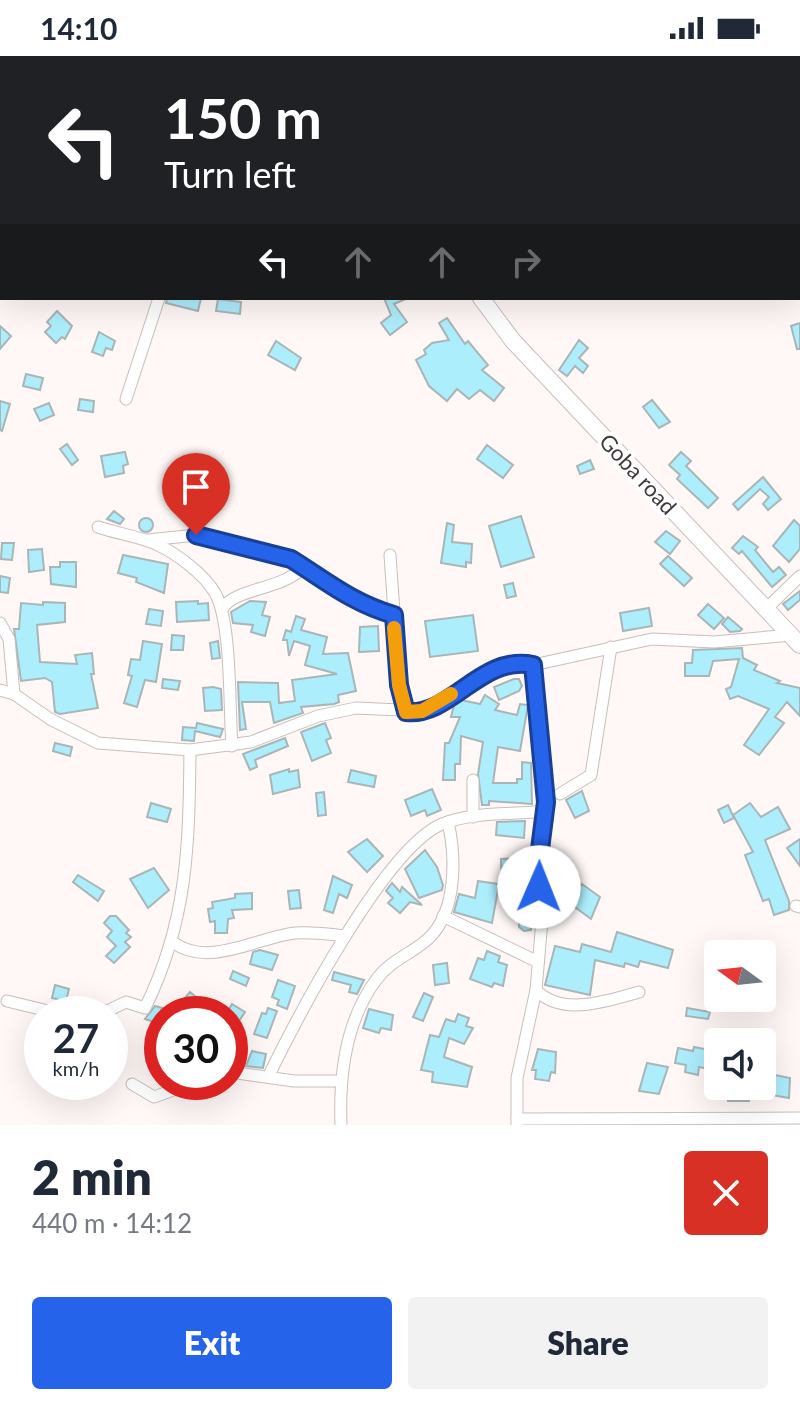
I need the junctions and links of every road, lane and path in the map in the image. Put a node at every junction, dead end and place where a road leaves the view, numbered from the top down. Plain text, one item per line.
1 (158, 300) edge
2 (482, 300) edge
3 (126, 399) dead end
4 (98, 527) dead end
5 (147, 541) junction
6 (390, 555) dead end
7 (302, 569) junction
8 (800, 576) edge
9 (222, 609) junction
10 (766, 609) junction
11 (394, 615) junction
12 (0, 623) edge
13 (795, 640) edge
14 (611, 647) junction
15 (533, 665) junction
16 (0, 690) edge
17 (14, 694) junction
18 (406, 712) junction
19 (232, 746) junction
20 (190, 750) junction
21 (473, 780) dead end
22 (560, 794) dead end
23 (545, 811) junction
24 (473, 817) junction
25 (448, 822) junction
26 (443, 916) junction
27 (345, 936) junction
28 (174, 943) junction
29 (538, 962) junction
30 (536, 990) junction
31 (639, 992) dead end
32 (7, 1001) dead end
33 (128, 1003) edge
34 (24, 1005) edge
35 (248, 1073) edge
36 (269, 1075) junction
37 (339, 1081) junction
38 (132, 1084) dead end
39 (144, 1090) edge
40 (800, 1118) edge
41 (517, 1122) edge
42 (341, 1125) edge

1 - 3 street
2 - 10 main road, Goba road
4 - 5 street
5 - 7 street
5 - 9 street
6 - 11 street
7 - 9 street
7 - 11 street
8 - 10 street
9 - 19 street
10 - 13 main road, Goba road
11 - 18 street
12 - 17 street
13 - 14 street
14 - 15 street
14 - 22 street
15 - 18 street
15 - 23 street
16 - 17 street
17 - 20 street
18 - 19 street
19 - 20 street
20 - 28 street
21 - 24 street
23 - 24 street
23 - 29 street
24 - 25 street
25 - 26 street
25 - 27 street
26 - 29 street
26 - 37 street
27 - 28 street
27 - 36 street
28 - 33 street
29 - 30 street
30 - 31 street
30 - 41 street
32 - 34 street
35 - 36 street
36 - 37 street
37 - 42 street
38 - 39 street
40 - 41 street

